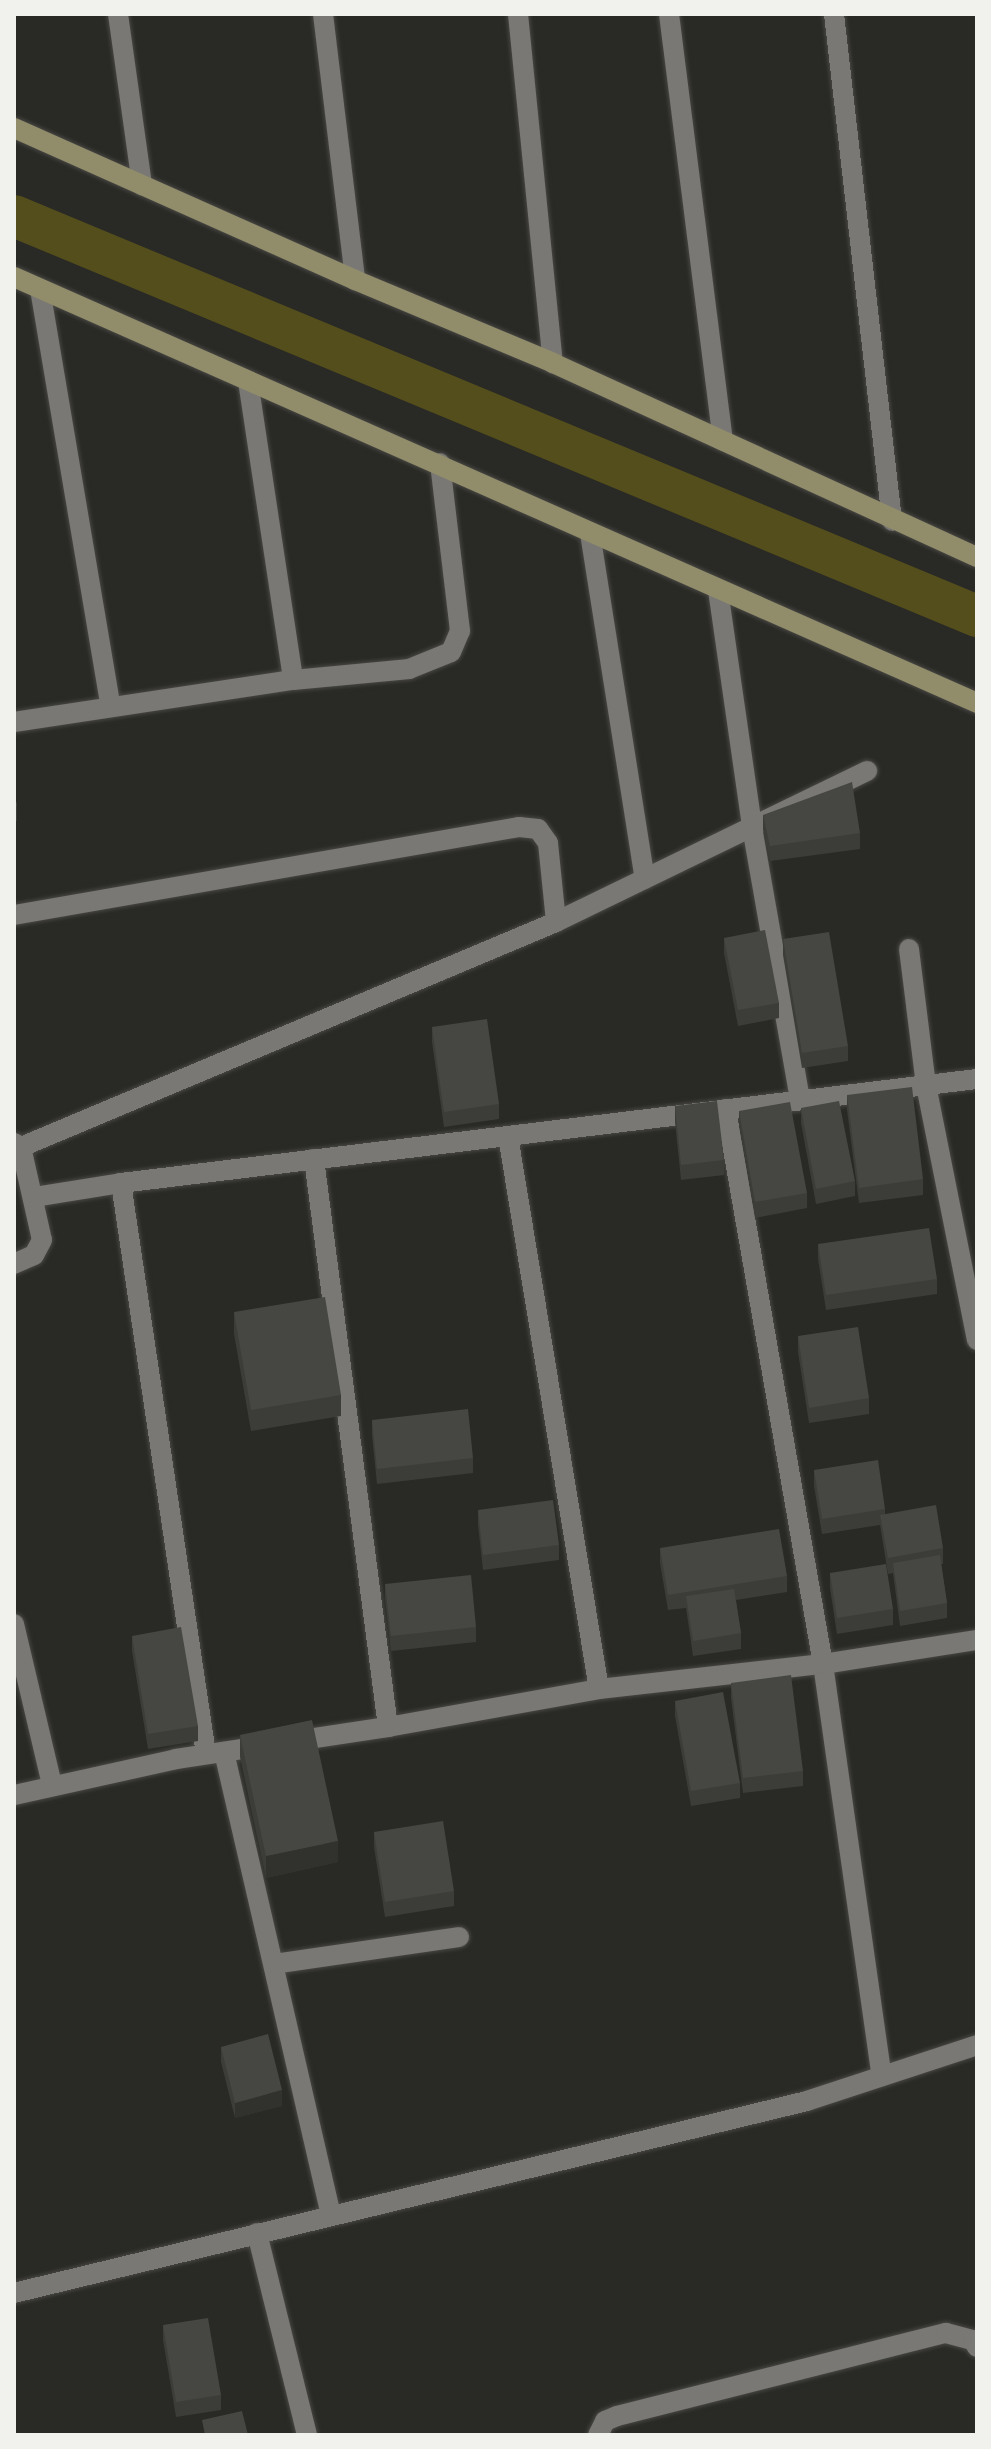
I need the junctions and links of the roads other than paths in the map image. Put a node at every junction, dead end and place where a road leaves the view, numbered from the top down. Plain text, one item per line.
1 (118, 14) edge
2 (323, 14) edge
3 (518, 14) edge
4 (669, 14) edge
5 (834, 14) edge
6 (14, 128) edge
7 (142, 185) junction
8 (14, 277) edge
9 (355, 280) junction
10 (40, 289) junction
11 (553, 363) junction
12 (248, 381) junction
13 (723, 441) junction
14 (440, 463) junction
15 (892, 521) junction
16 (590, 533) junction
17 (977, 557) edge
18 (718, 590) junction
19 (293, 680) junction
20 (977, 703) edge
21 (111, 707) junction
22 (14, 722) edge
23 (867, 771) dead end
24 (752, 827) junction
25 (645, 879) junction
26 (14, 915) edge
27 (556, 922) junction
28 (909, 949) dead end
29 (977, 1079) edge
30 (926, 1085) junction
31 (800, 1100) junction
32 (726, 1109) junction
33 (508, 1136) junction
34 (18, 1145) edge
35 (314, 1159) junction
36 (121, 1183) junction
37 (34, 1197) junction
38 (14, 1264) edge
39 (977, 1340) edge
40 (14, 1624) edge
41 (977, 1640) edge
42 (823, 1664) junction
43 (599, 1689) junction
44 (388, 1727) junction
45 (215, 1753) junction
46 (52, 1785) junction
47 (14, 1795) edge
48 (459, 1937) dead end
49 (274, 1964) junction
50 (977, 2045) edge
51 (882, 2076) junction
52 (331, 2214) junction
53 (257, 2233) junction
54 (14, 2293) edge
55 (977, 2347) edge
56 (307, 2435) edge
57 (598, 2435) edge

1 - 7 street
2 - 9 street
3 - 11 street
4 - 13 street
5 - 15 street
6 - 7 street
7 - 9 street
8 - 10 street
9 - 11 street
10 - 12 street
10 - 21 street
11 - 13 street
12 - 14 street
12 - 19 street
13 - 15 street
14 - 16 street
14 - 19 street
15 - 17 street
16 - 18 street
16 - 25 street
18 - 20 street
18 - 24 street
19 - 21 street
21 - 22 street
23 - 24 street
24 - 25 street
24 - 31 street
25 - 27 street
26 - 27 street
27 - 34 street
28 - 30 street
29 - 30 street
30 - 31 street
30 - 39 street
31 - 32 street
32 - 33 street
32 - 42 street
33 - 35 street
33 - 43 street
34 - 37 street
35 - 36 street
35 - 44 street
36 - 37 street
36 - 45 street
37 - 38 street
40 - 46 street
41 - 42 street
42 - 43 street
42 - 51 street
43 - 44 street
44 - 45 street
45 - 46 street
45 - 49 street
46 - 47 street
48 - 49 street
49 - 52 street
50 - 51 street
51 - 52 street
52 - 53 street
53 - 54 street
53 - 56 street
55 - 57 street

